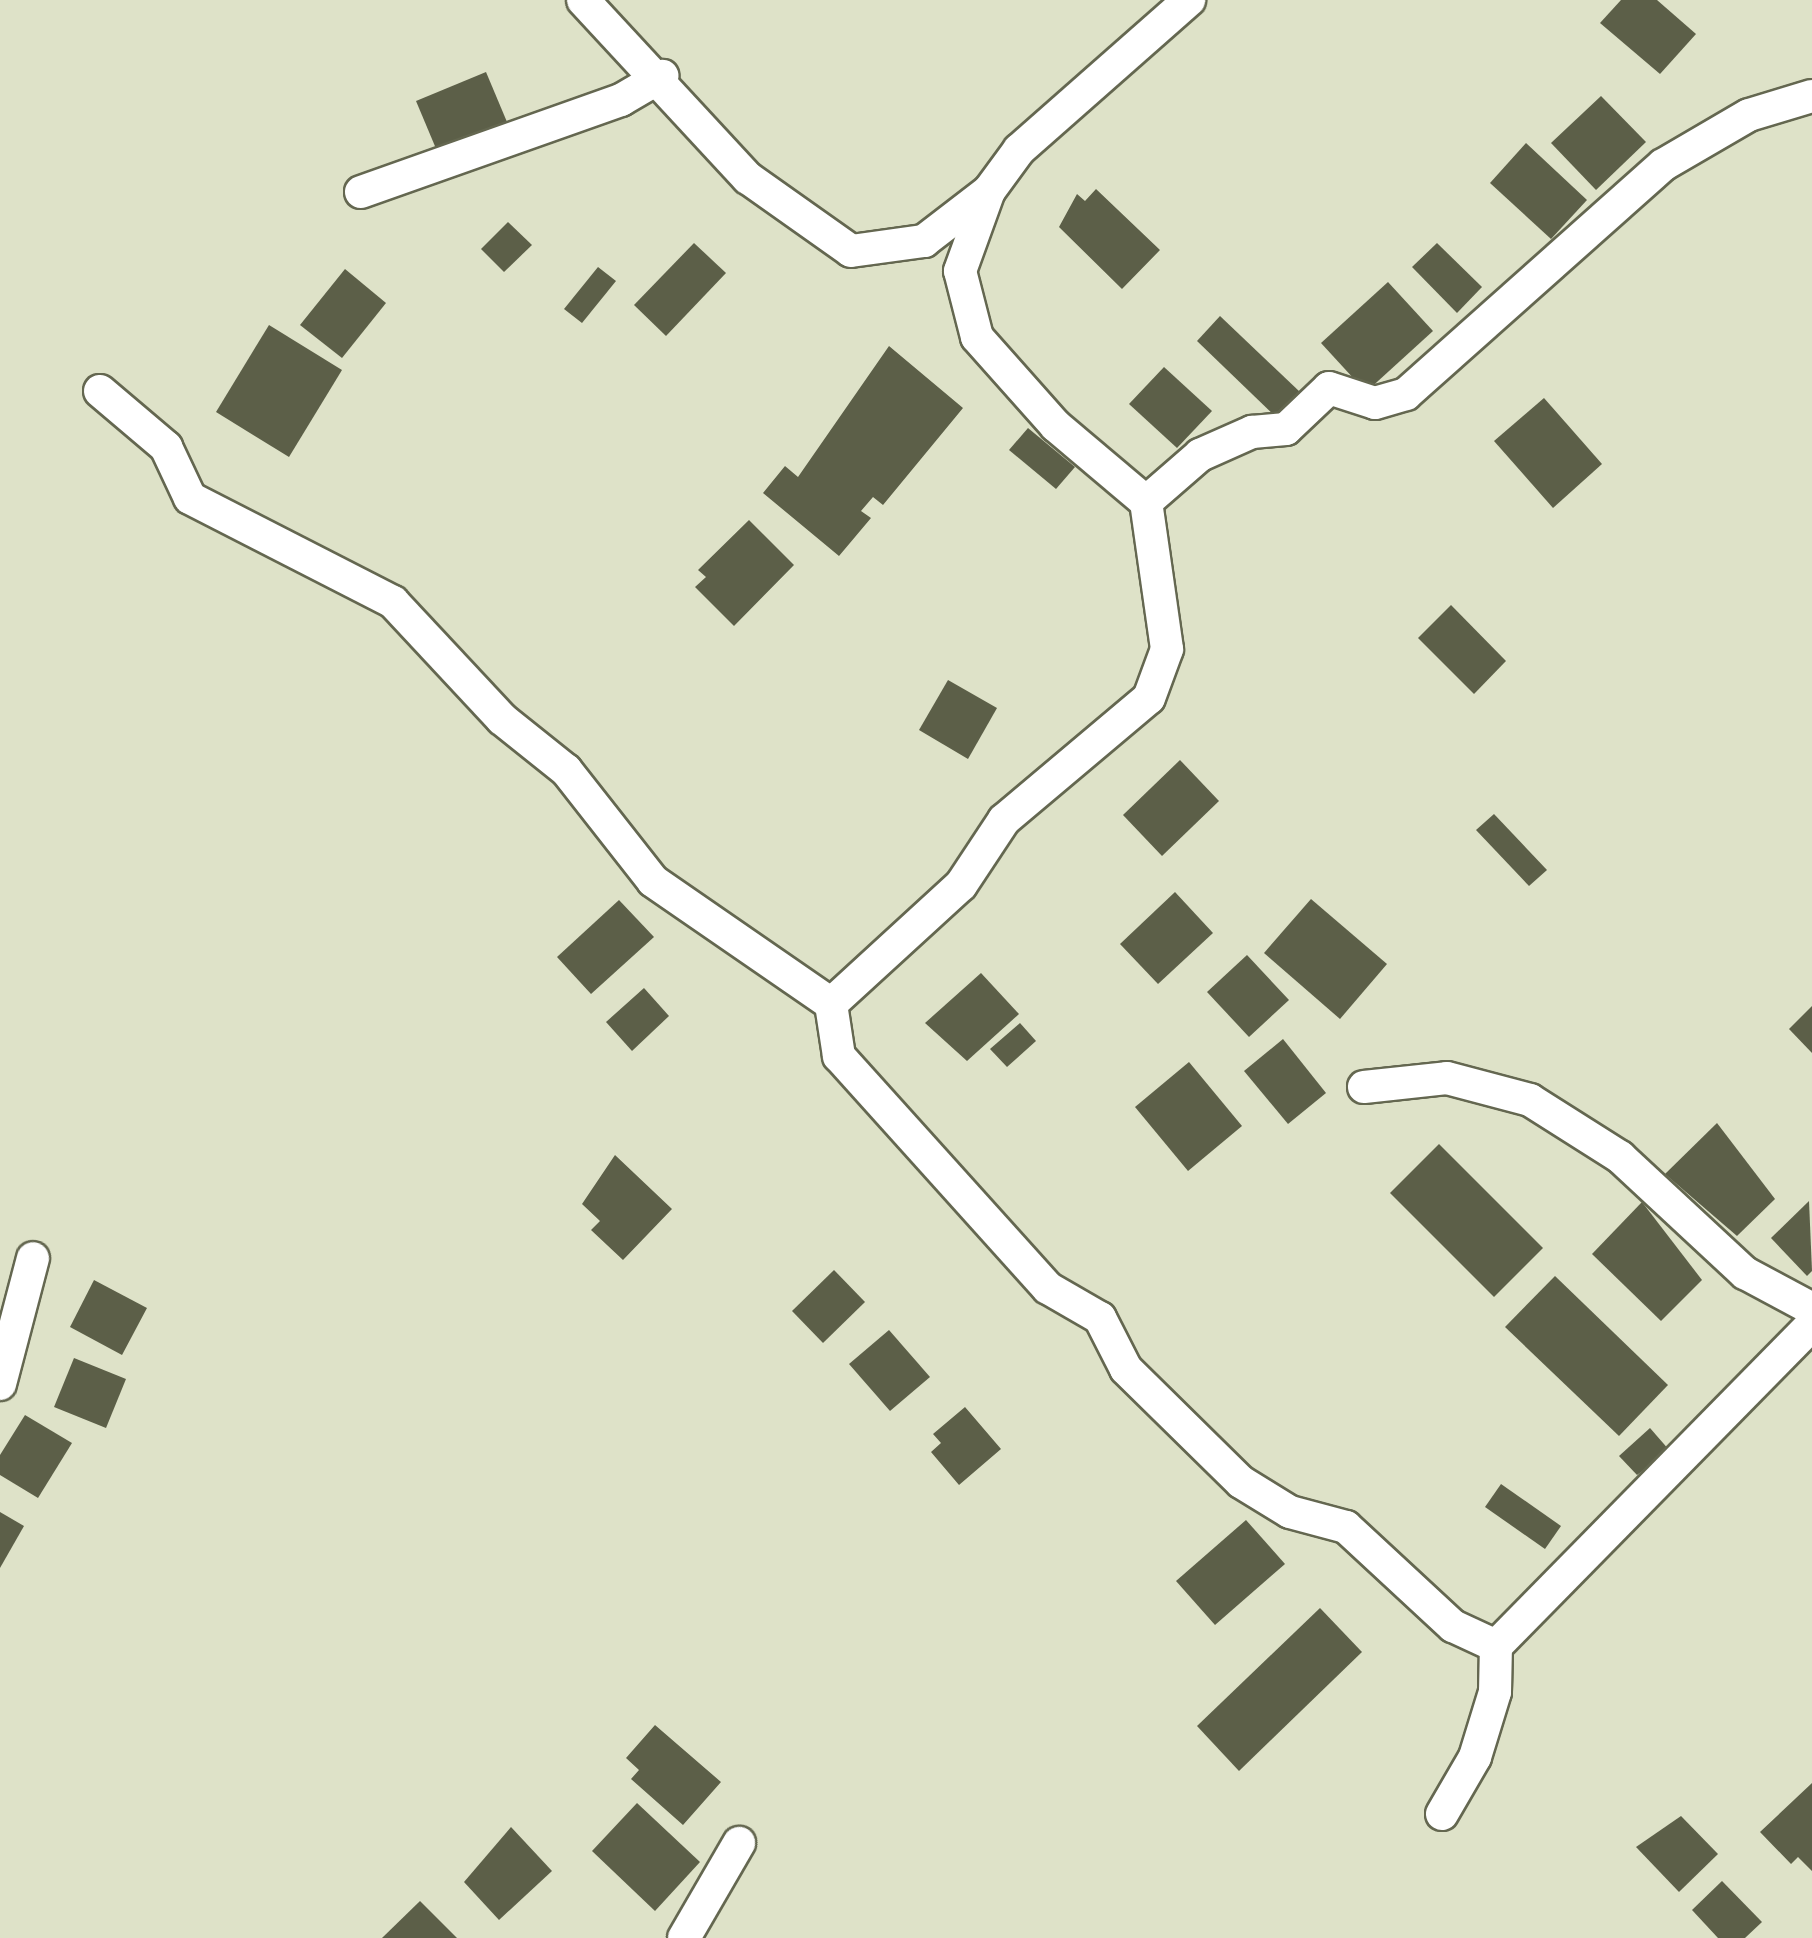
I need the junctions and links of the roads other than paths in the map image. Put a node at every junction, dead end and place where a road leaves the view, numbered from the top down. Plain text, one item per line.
1 (584, 0) edge
2 (1189, 0) edge
3 (662, 76) junction
4 (1812, 96) edge
5 (989, 191) junction
6 (360, 192) dead end
7 (100, 391) dead end
8 (1146, 502) junction
9 (831, 1004) junction
10 (1364, 1087) dead end
11 (33, 1258) dead end
12 (1812, 1309) edge
13 (1812, 1324) edge
14 (0, 1384) edge
15 (1496, 1646) junction
16 (1442, 1814) dead end
17 (739, 1843) dead end
18 (684, 1938) edge

1 - 3 street
2 - 5 street
3 - 5 street
3 - 6 street
4 - 8 street
5 - 8 street
7 - 9 street
8 - 9 street
9 - 15 street
10 - 12 street
11 - 14 street
13 - 15 street
15 - 16 street
17 - 18 street

